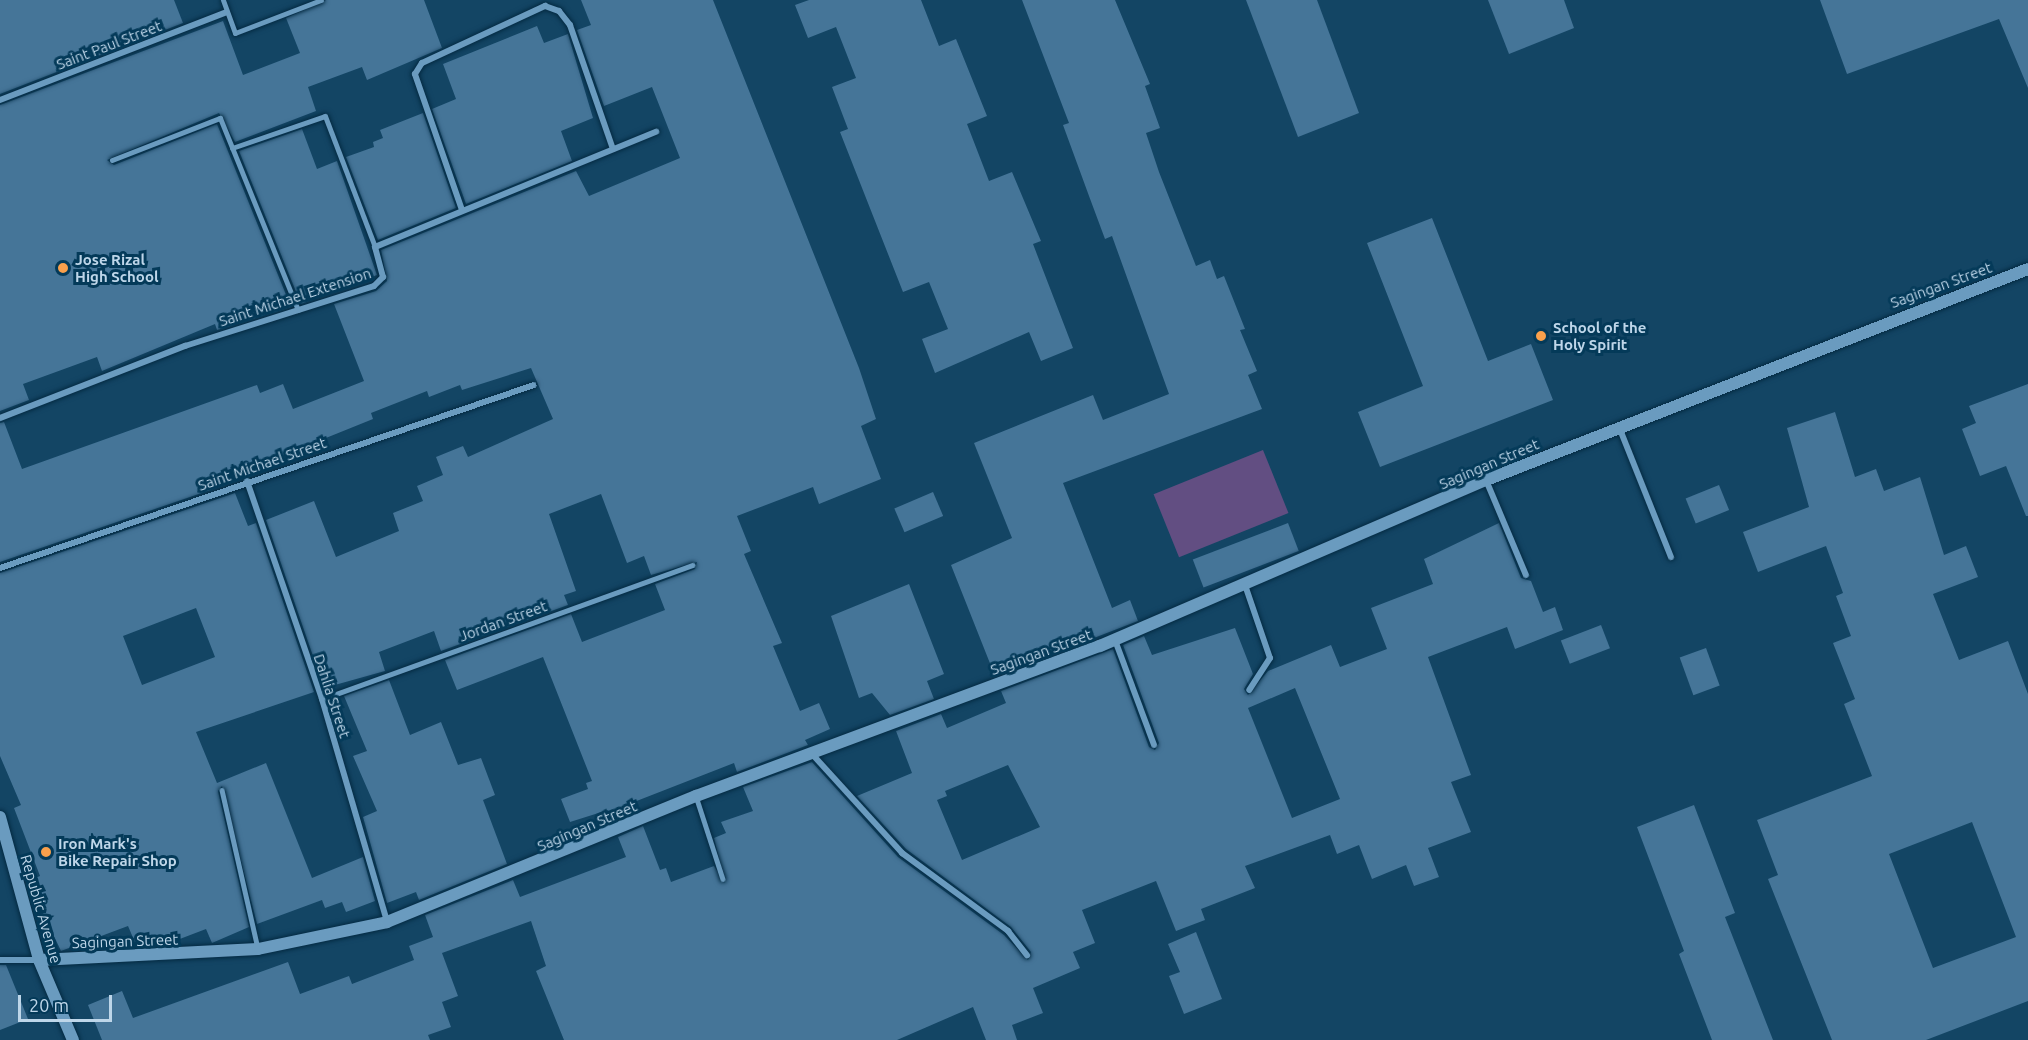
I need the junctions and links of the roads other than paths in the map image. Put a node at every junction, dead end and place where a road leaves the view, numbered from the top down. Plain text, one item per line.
1 (223, 0) edge
2 (321, 0) edge
3 (227, 12) junction
4 (0, 100) edge
5 (656, 132) dead end
6 (232, 148) junction
7 (613, 148) junction
8 (112, 160) dead end
9 (462, 210) junction
10 (375, 247) junction
11 (2028, 269) edge
12 (298, 310) junction
13 (534, 385) dead end
14 (0, 418) edge
15 (1619, 427) junction
16 (1486, 480) junction
17 (247, 481) junction
18 (1671, 557) dead end
19 (693, 565) dead end
20 (0, 568) edge
21 (1526, 575) dead end
22 (1245, 585) junction
23 (1115, 640) junction
24 (1249, 690) dead end
25 (322, 699) junction
26 (1154, 745) dead end
27 (812, 753) junction
28 (222, 790) dead end
29 (696, 796) junction
30 (0, 817) edge
31 (723, 879) dead end
32 (387, 922) junction
33 (258, 949) junction
34 (1027, 955) dead end
35 (0, 960) edge
36 (39, 960) junction
37 (73, 1040) edge

1 - 3 street
2 - 3 street
3 - 4 street, Saint Paul Street
5 - 7 street, Saint Michael Extension
6 - 8 street
6 - 10 street
6 - 12 street
7 - 9 street, Saint Michael Extension
7 - 9 street
9 - 10 street, Saint Michael Extension
10 - 12 street, Saint Michael Extension
11 - 15 main road, Sagingan Street
12 - 14 street, Saint Michael Extension
13 - 17 street, Saint Michael Street
15 - 16 main road, Sagingan Street
15 - 18 street
16 - 21 street
16 - 22 main road, Sagingan Street
17 - 20 street, Saint Michael Street
17 - 25 street, Dahlia Street
19 - 25 street, Jordan Street
22 - 23 main road, Sagingan Street
22 - 24 street
23 - 26 street
23 - 27 main road, Sagingan Street
25 - 32 street, Dahlia Street
27 - 29 main road, Sagingan Street
27 - 34 street
28 - 33 lane
29 - 31 lane
29 - 32 main road, Sagingan Street
30 - 36 main road, Republic Avenue
32 - 33 main road, Sagingan Street
33 - 36 main road, Sagingan Street
35 - 36 street
36 - 37 main road, Republic Avenue

